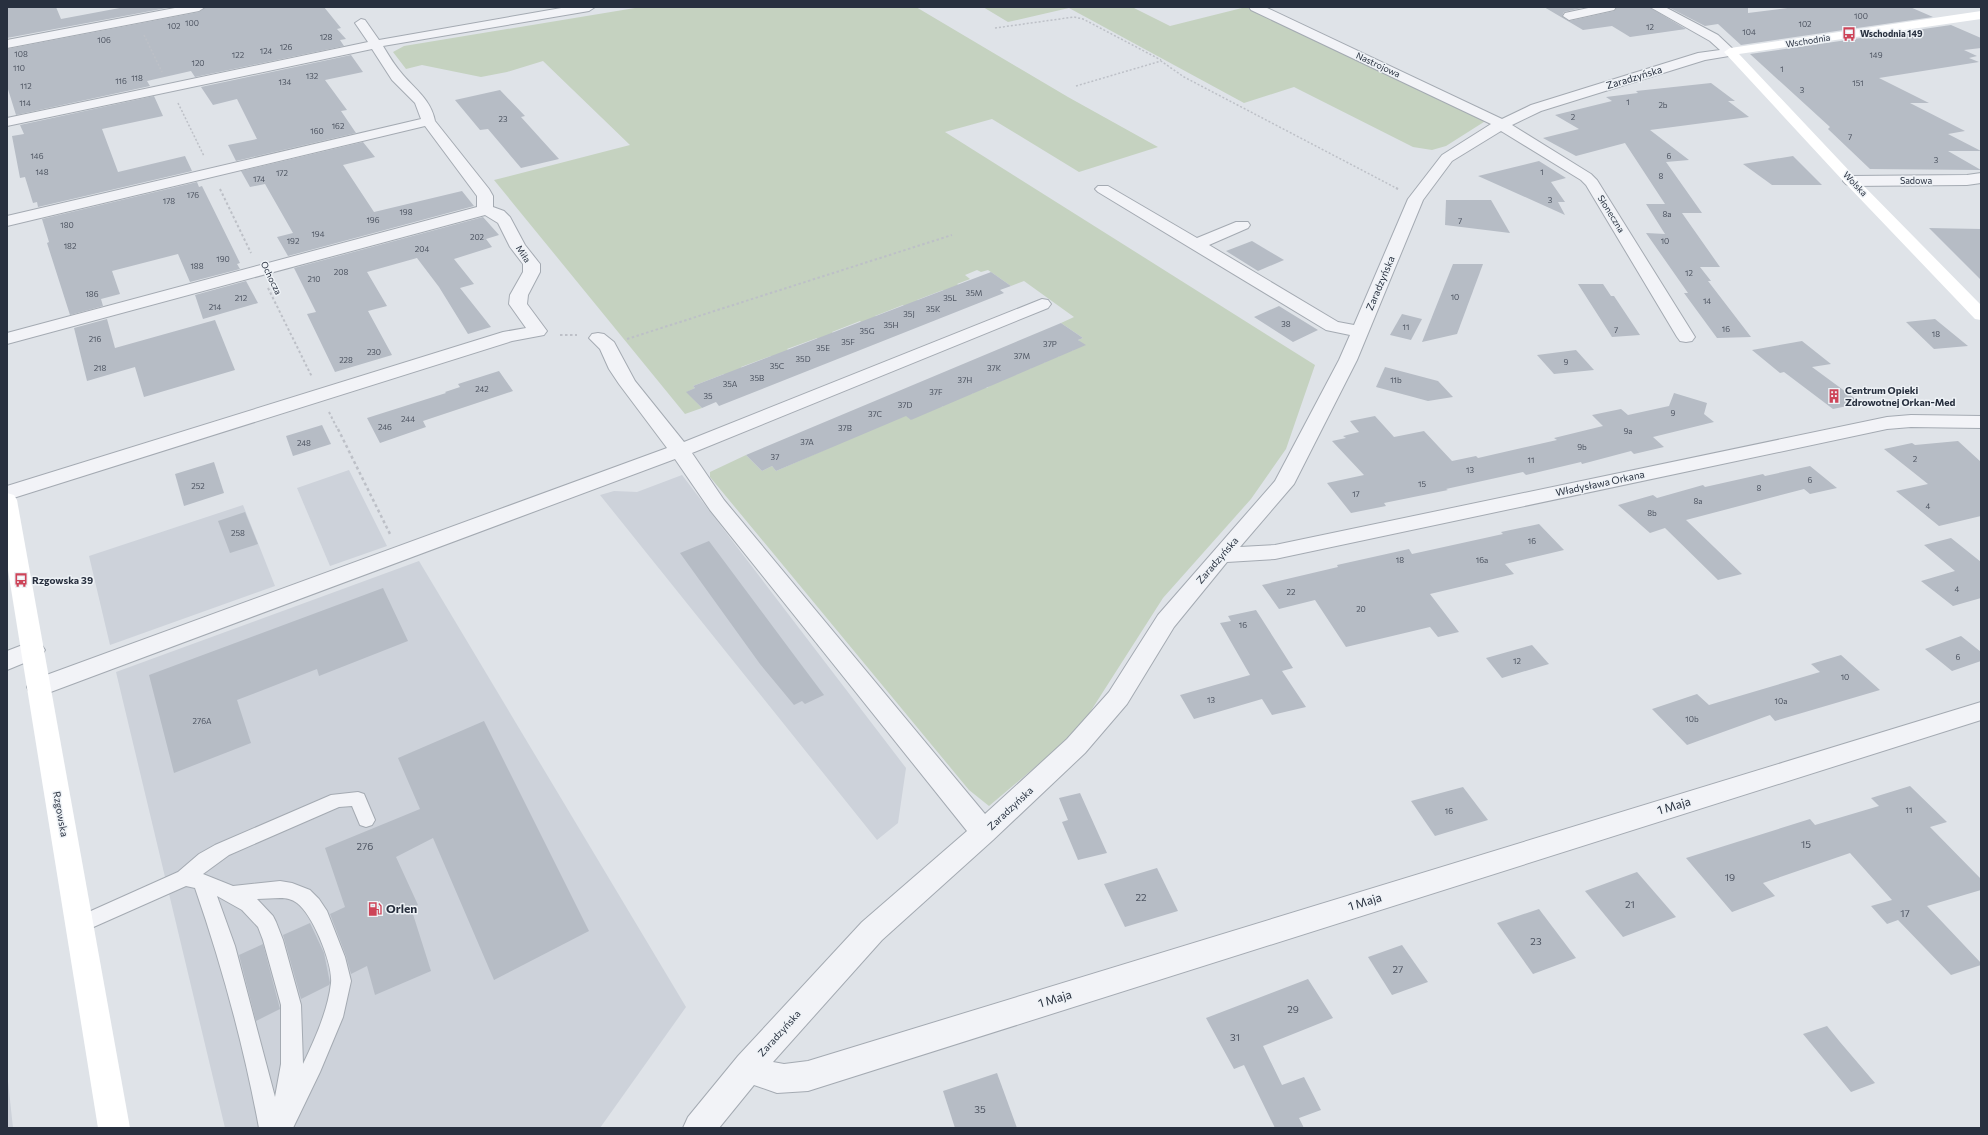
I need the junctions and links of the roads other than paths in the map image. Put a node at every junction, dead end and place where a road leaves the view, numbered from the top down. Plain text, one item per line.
1 (199, 7) edge
2 (492, 7) edge
3 (589, 7) edge
4 (1255, 7) edge
5 (1610, 7) edge
6 (1656, 7) edge
7 (1981, 15) edge
8 (1569, 16) dead end
9 (500, 21) junction
10 (361, 23) dead end
11 (7, 44) edge
12 (377, 44) junction
13 (1730, 52) junction
14 (428, 121) junction
15 (7, 122) edge
16 (1502, 124) junction
17 (1981, 178) edge
18 (1851, 181) junction
19 (1103, 189) dead end
20 (485, 210) junction
21 (7, 221) edge
22 (1242, 225) dead end
23 (1196, 244) junction
24 (1042, 304) dead end
25 (1979, 311) edge
26 (1360, 332) junction
27 (1686, 337) dead end
28 (7, 339) edge
29 (603, 342) road end
30 (1981, 422) edge
31 (680, 450) junction
32 (7, 493) edge
33 (7, 500) edge
34 (1221, 555) junction
35 (33, 650) junction
36 (7, 661) edge
37 (39, 687) junction
38 (1981, 710) edge
39 (366, 820) dead end
40 (984, 832) junction
41 (194, 880) junction
42 (233, 894) junction
43 (80, 925) junction
44 (749, 1066) junction
45 (114, 1128) edge
46 (270, 1128) edge
47 (278, 1128) edge
48 (281, 1128) edge
49 (699, 1128) edge

1 - 11 street
2 - 9 street
3 - 9 street
4 - 16 street, Nastrojowa
5 - 8 street
6 - 13 street
7 - 13 street, Wschodnia
9 - 12 street
10 - 12 street
12 - 14 street
12 - 15 street
13 - 16 street, Zaradzyńska
13 - 18 street, Wolska
14 - 20 street
14 - 21 street
16 - 26 street, Zaradzyńska
16 - 27 street, Słoneczna
17 - 18 street, Sadowa
18 - 25 street, Wolska
19 - 23 street
20 - 28 street
20 - 32 street, Miła
22 - 23 street
23 - 26 street
24 - 31 street
26 - 34 street, Zaradzyńska
29 - 31 street
30 - 34 street, Władysława Orkana
31 - 37 street
31 - 40 street
33 - 35 street, Rzgowska
34 - 40 street, Zaradzyńska
35 - 36 street
35 - 37 street, Rzgowska
37 - 43 street, Rzgowska
38 - 44 street, 1 Maja
39 - 41 lane
40 - 44 street, Zaradzyńska
41 - 42 lane
41 - 43 lane
41 - 46 lane
42 - 47 lane
42 - 48 lane
43 - 45 street, Rzgowska
44 - 49 street, Zaradzyńska

